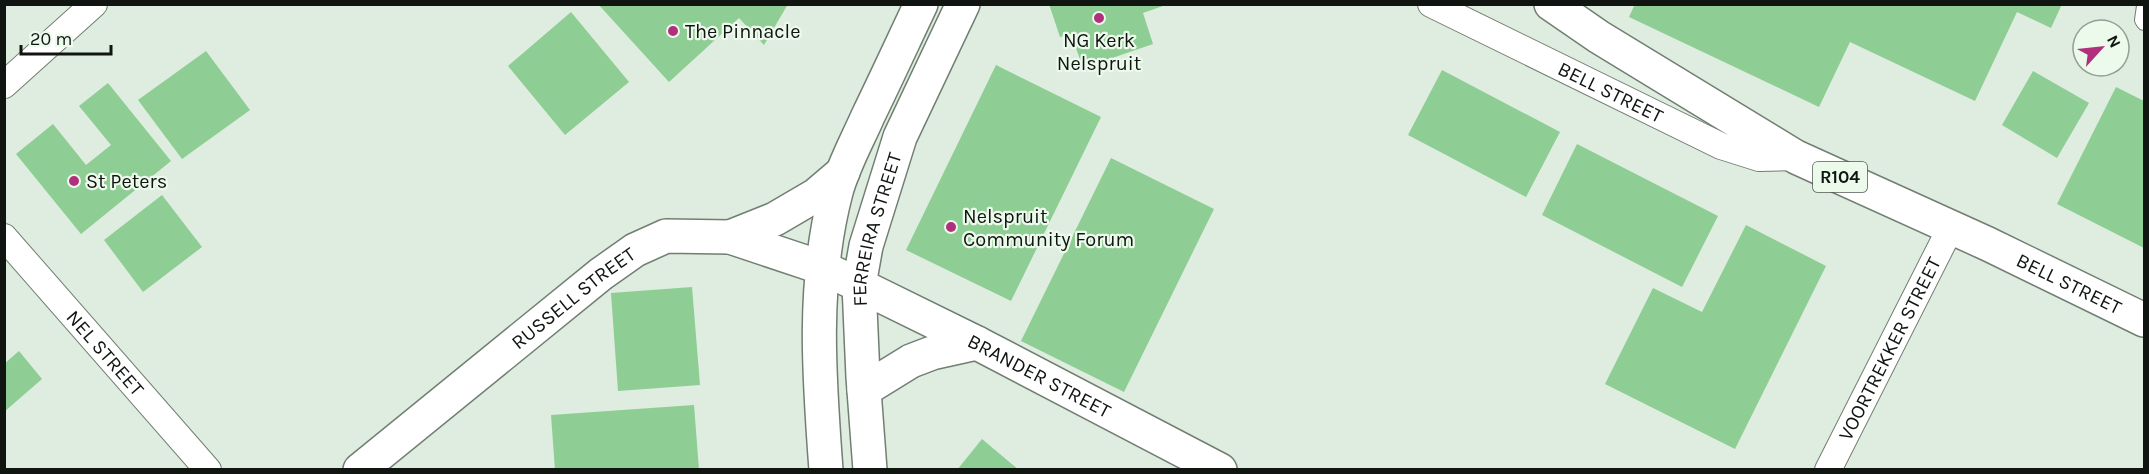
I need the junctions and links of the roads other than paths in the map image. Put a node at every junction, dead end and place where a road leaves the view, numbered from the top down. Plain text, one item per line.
1 (94, 4) edge
2 (921, 4) edge
3 (963, 4) edge
4 (1431, 4) edge
5 (1551, 4) edge
6 (2145, 6) edge
7 (2145, 23) edge
8 (4, 85) edge
9 (1796, 157) junction
10 (843, 172) junction
11 (1951, 227) junction
12 (4, 237) edge
13 (730, 237) junction
14 (823, 268) junction
15 (859, 285) junction
16 (2145, 320) edge
17 (977, 343) junction
18 (864, 390) junction
19 (208, 470) edge
20 (360, 470) edge
21 (826, 470) edge
22 (870, 470) edge
23 (1220, 470) edge
24 (1828, 470) edge

1 - 8 street
2 - 10 main road, FERREIRA STREET
3 - 15 main road, FERREIRA STREET
4 - 9 street, BELL STREET
5 - 9 main road, BELL STREET / R104
6 - 7 lane
9 - 11 main road, BELL STREET / R104
10 - 13 main road
10 - 14 main road, FERREIRA STREET
11 - 16 main road, BELL STREET / R104
11 - 24 street, VOORTREKKER STREET
12 - 19 street, NEL STREET
13 - 14 main road, RUSSELL STREET
13 - 20 main road, RUSSELL STREET
14 - 15 main road, BRANDER STREET
14 - 21 main road, FERREIRA STREET
15 - 17 main road, BRANDER STREET
15 - 18 main road, FERREIRA STREET
17 - 18 main road
17 - 23 main road, BRANDER STREET
18 - 22 main road, FERREIRA STREET

